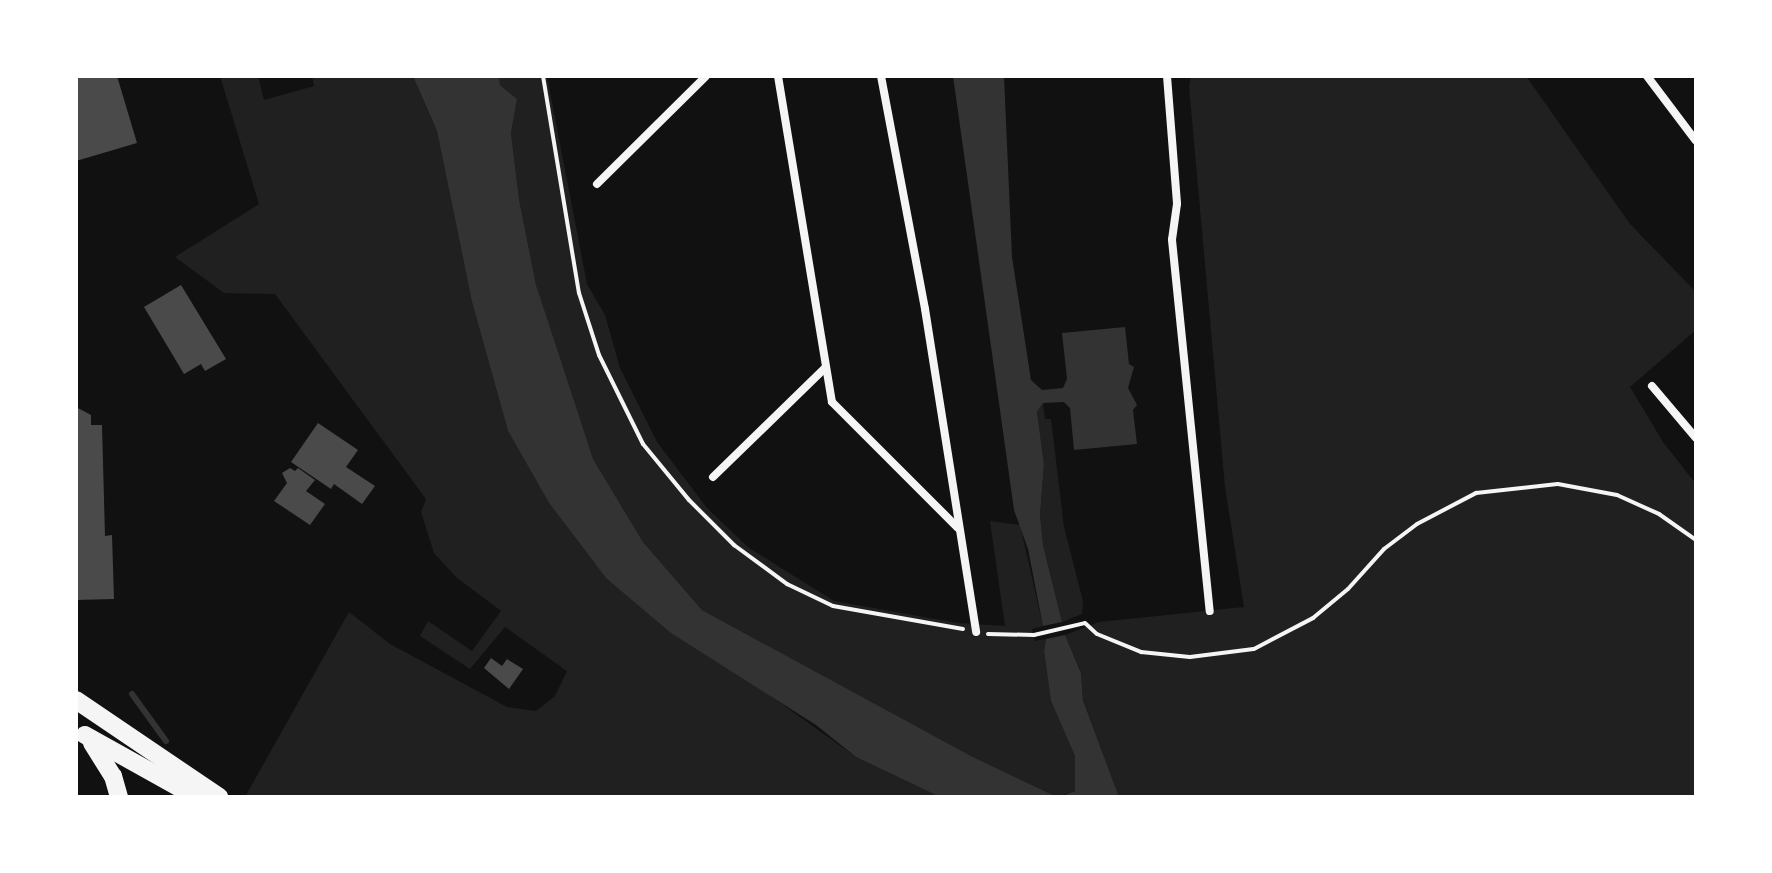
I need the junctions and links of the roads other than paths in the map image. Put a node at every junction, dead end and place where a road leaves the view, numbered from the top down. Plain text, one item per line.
1 (706, 76) edge
2 (778, 76) edge
3 (881, 76) edge
4 (1167, 76) edge
5 (1647, 76) edge
6 (1696, 141) edge
7 (597, 184) dead end
8 (825, 368) junction
9 (1652, 386) dead end
10 (1696, 438) edge
11 (713, 477) dead end
12 (958, 529) junction
13 (1210, 611) dead end
14 (976, 632) road end
15 (76, 700) edge
16 (80, 731) edge
17 (119, 797) edge
18 (196, 797) edge
19 (219, 797) edge

1 - 7 street
2 - 8 street
3 - 12 street
4 - 13 street
5 - 6 street
8 - 11 street
8 - 12 street
9 - 10 street
12 - 14 street
15 - 19 main road
16 - 17 main road
16 - 18 main road

